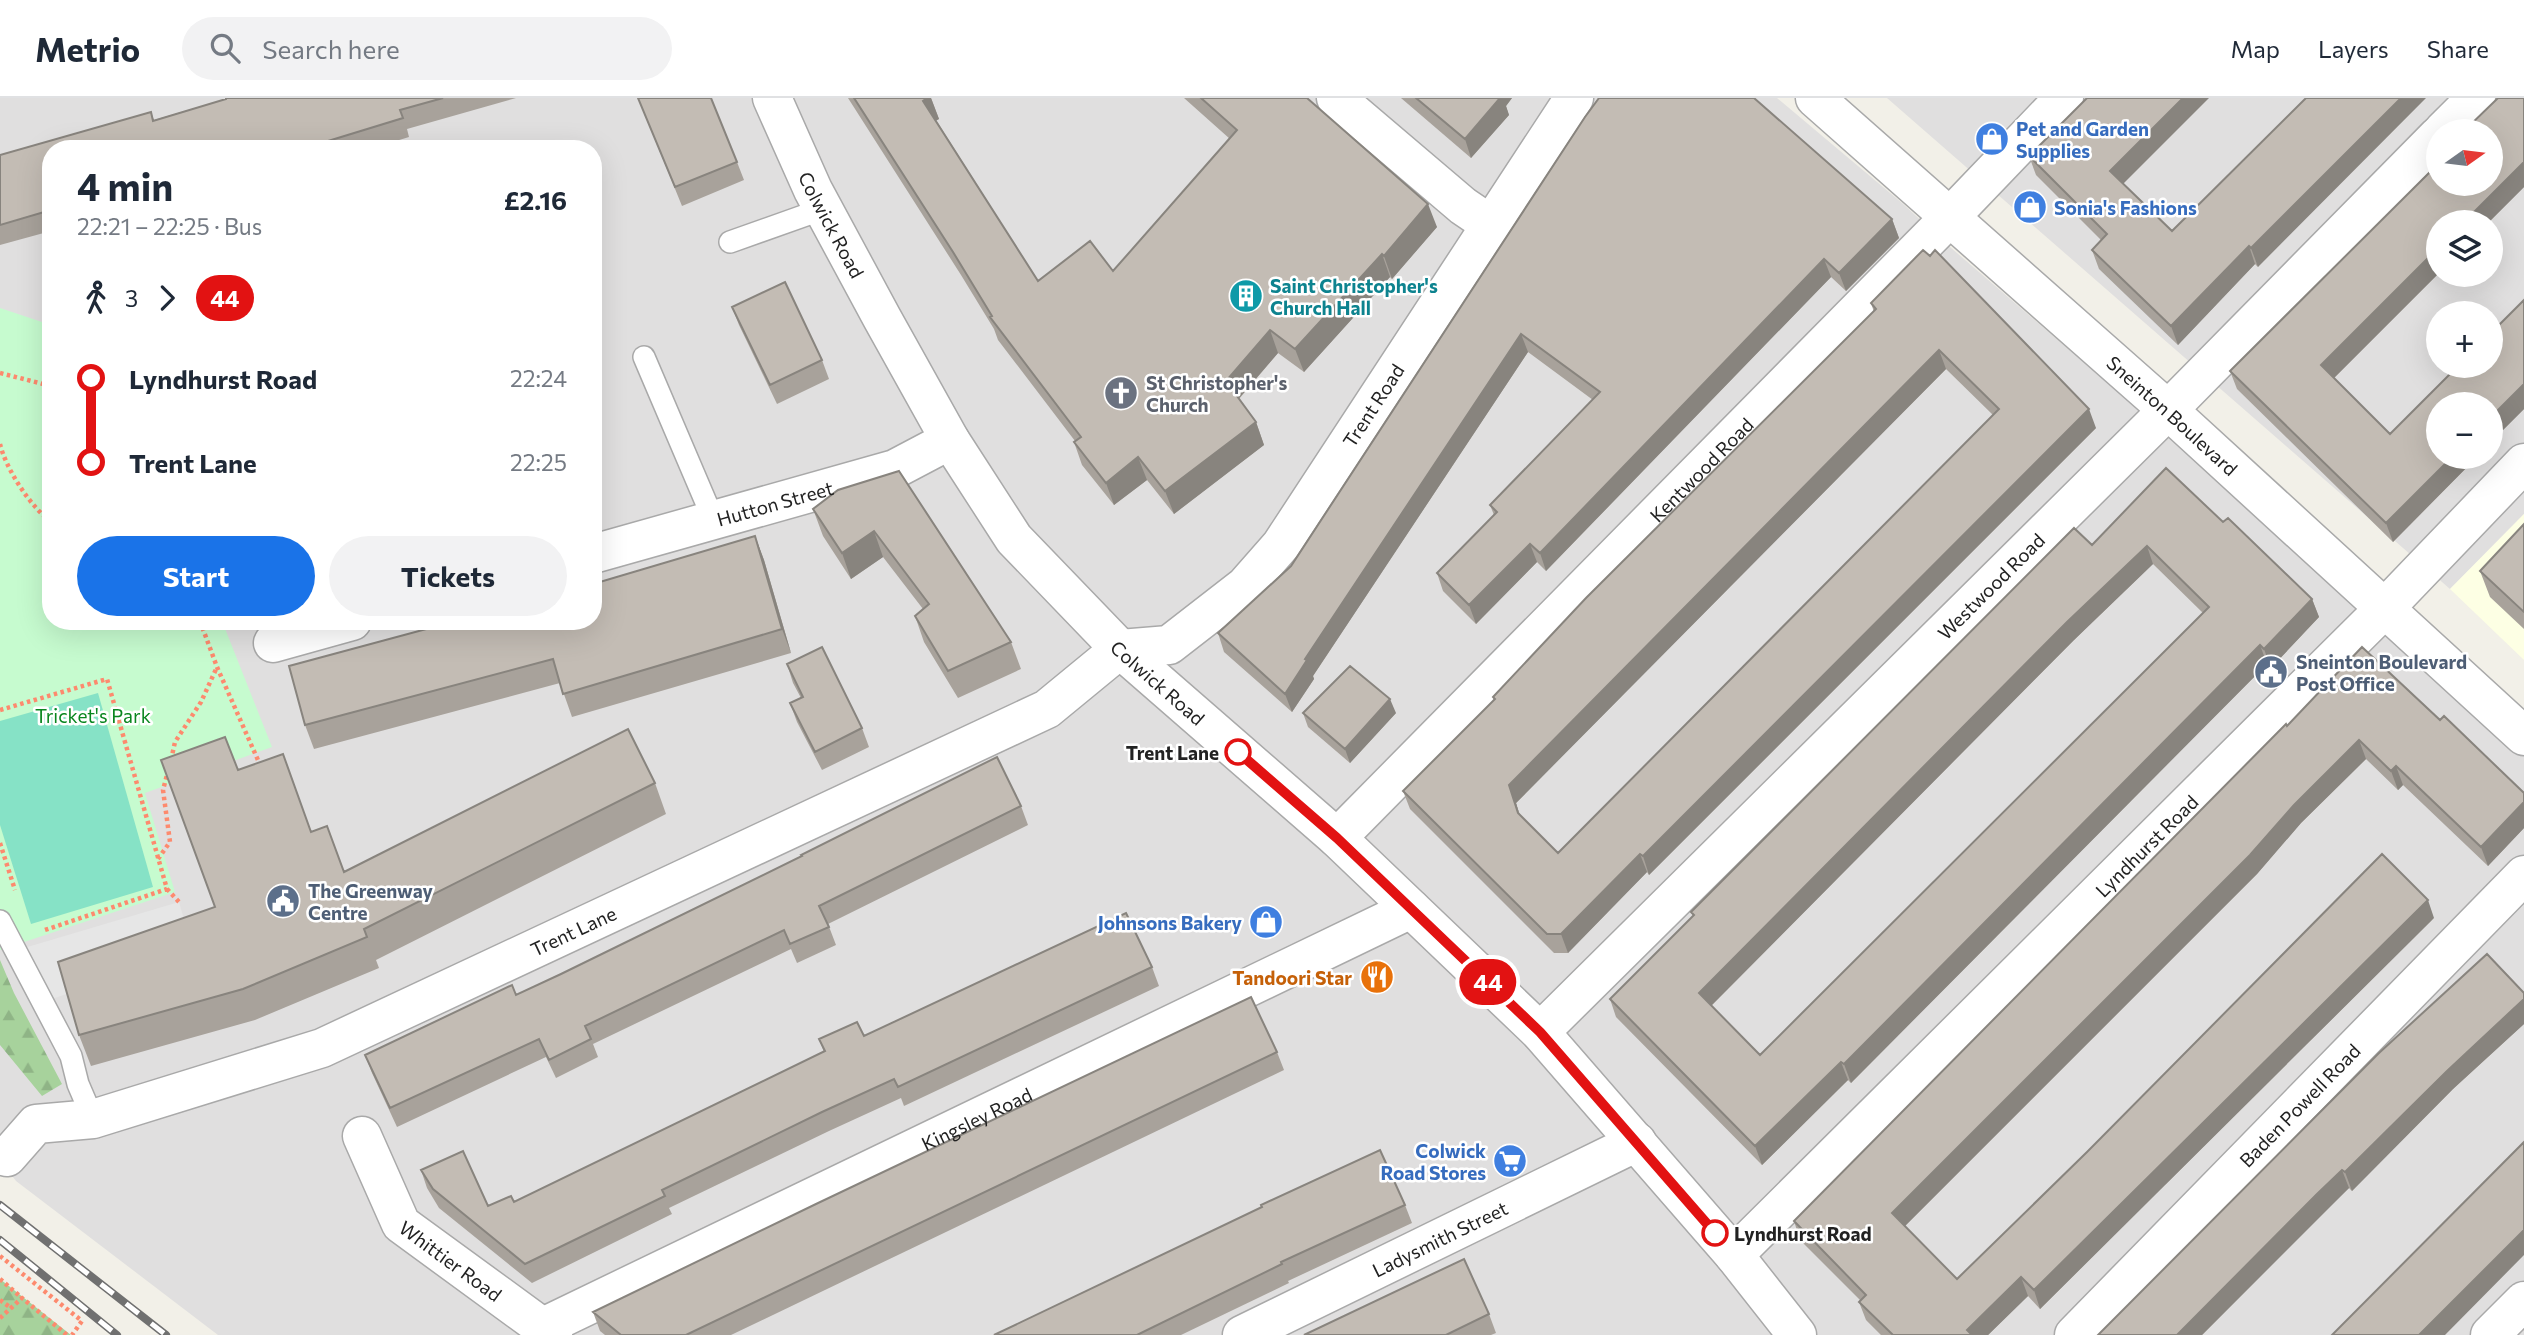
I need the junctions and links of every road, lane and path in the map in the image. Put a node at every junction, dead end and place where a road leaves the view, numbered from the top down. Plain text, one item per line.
1 (772, 98) edge
2 (1336, 98) edge
3 (1574, 98) edge
4 (1815, 98) edge
5 (2064, 98) edge
6 (2476, 98) edge
7 (2455, 119) edge
8 (2426, 148) edge
9 (823, 209) junction
10 (1950, 217) junction
11 (1491, 225) junction
12 (730, 242) dead end
13 (645, 357) dead end
14 (0, 373) edge
15 (42, 384) edge
16 (2168, 410) junction
17 (950, 440) junction
18 (0, 444) edge
19 (2524, 463) edge
20 (42, 515) edge
21 (714, 521) junction
22 (602, 552) edge
23 (2384, 610) junction
24 (203, 630) edge
25 (320, 630) edge
26 (273, 643) dead end
27 (1120, 649) junction
28 (217, 667) junction
29 (0, 710) edge
30 (2524, 736) edge
31 (262, 768) edge
32 (1337, 838) junction
33 (0, 843) edge
34 (158, 859) junction
35 (2524, 875) edge
36 (167, 889) junction
37 (16, 896) dead end
38 (179, 902) dead end
39 (1411, 909) junction
40 (0, 921) edge
41 (41, 931) dead end
42 (1540, 1032) junction
43 (93, 1119) junction
44 (362, 1136) dead end
45 (1637, 1142) junction
46 (8, 1157) dead end
47 (1734, 1255) junction
48 (0, 1256) edge
49 (0, 1279) edge
50 (22, 1298) junction
51 (0, 1300) edge
52 (2524, 1301) edge
53 (11, 1308) junction
54 (0, 1318) edge
55 (548, 1331) edge
56 (69, 1335) edge
57 (1242, 1335) edge
58 (1797, 1335) edge
59 (2074, 1335) edge
60 (2490, 1335) edge

1 - 9 street, Colwick Road
2 - 11 street
3 - 11 street, Trent Road
4 - 10 street, Sneinton Boulevard
5 - 10 street, Kentwood Road
6 - 7 street
8 - 16 street, Westwood Road
9 - 12 lane
9 - 17 street, Colwick Road
10 - 16 street, Sneinton Boulevard
10 - 32 street, Kentwood Road
11 - 27 street, Trent Road
13 - 21 lane
14 - 15 path
16 - 23 street, Sneinton Boulevard
16 - 42 street, Westwood Road
17 - 21 street, Hutton Street
17 - 27 street, Colwick Road
18 - 20 path
19 - 23 street, Lyndhurst Road
21 - 22 street, Hutton Street
23 - 30 street, Sneinton Boulevard
23 - 47 street, Lyndhurst Road
24 - 28 path
25 - 26 street
27 - 32 street, Colwick Road
27 - 43 street, Trent Lane
28 - 31 path
28 - 34 path
29 - 34 path
32 - 39 street, Colwick Road
33 - 37 path
34 - 36 path
35 - 59 street, Baden Powell Road
36 - 38 path
36 - 41 path
39 - 42 street, Colwick Road
39 - 55 street, Kingsley Road
40 - 43 lane
42 - 45 street, Colwick Road
43 - 46 street, Trent Lane
44 - 55 street, Whittier Road
45 - 47 street, Colwick Road
45 - 57 street, Ladysmith Street
47 - 58 street, Colwick Road
48 - 56 path
49 - 50 path
50 - 53 path
50 - 56 path
51 - 53 path
52 - 60 street
53 - 54 path

